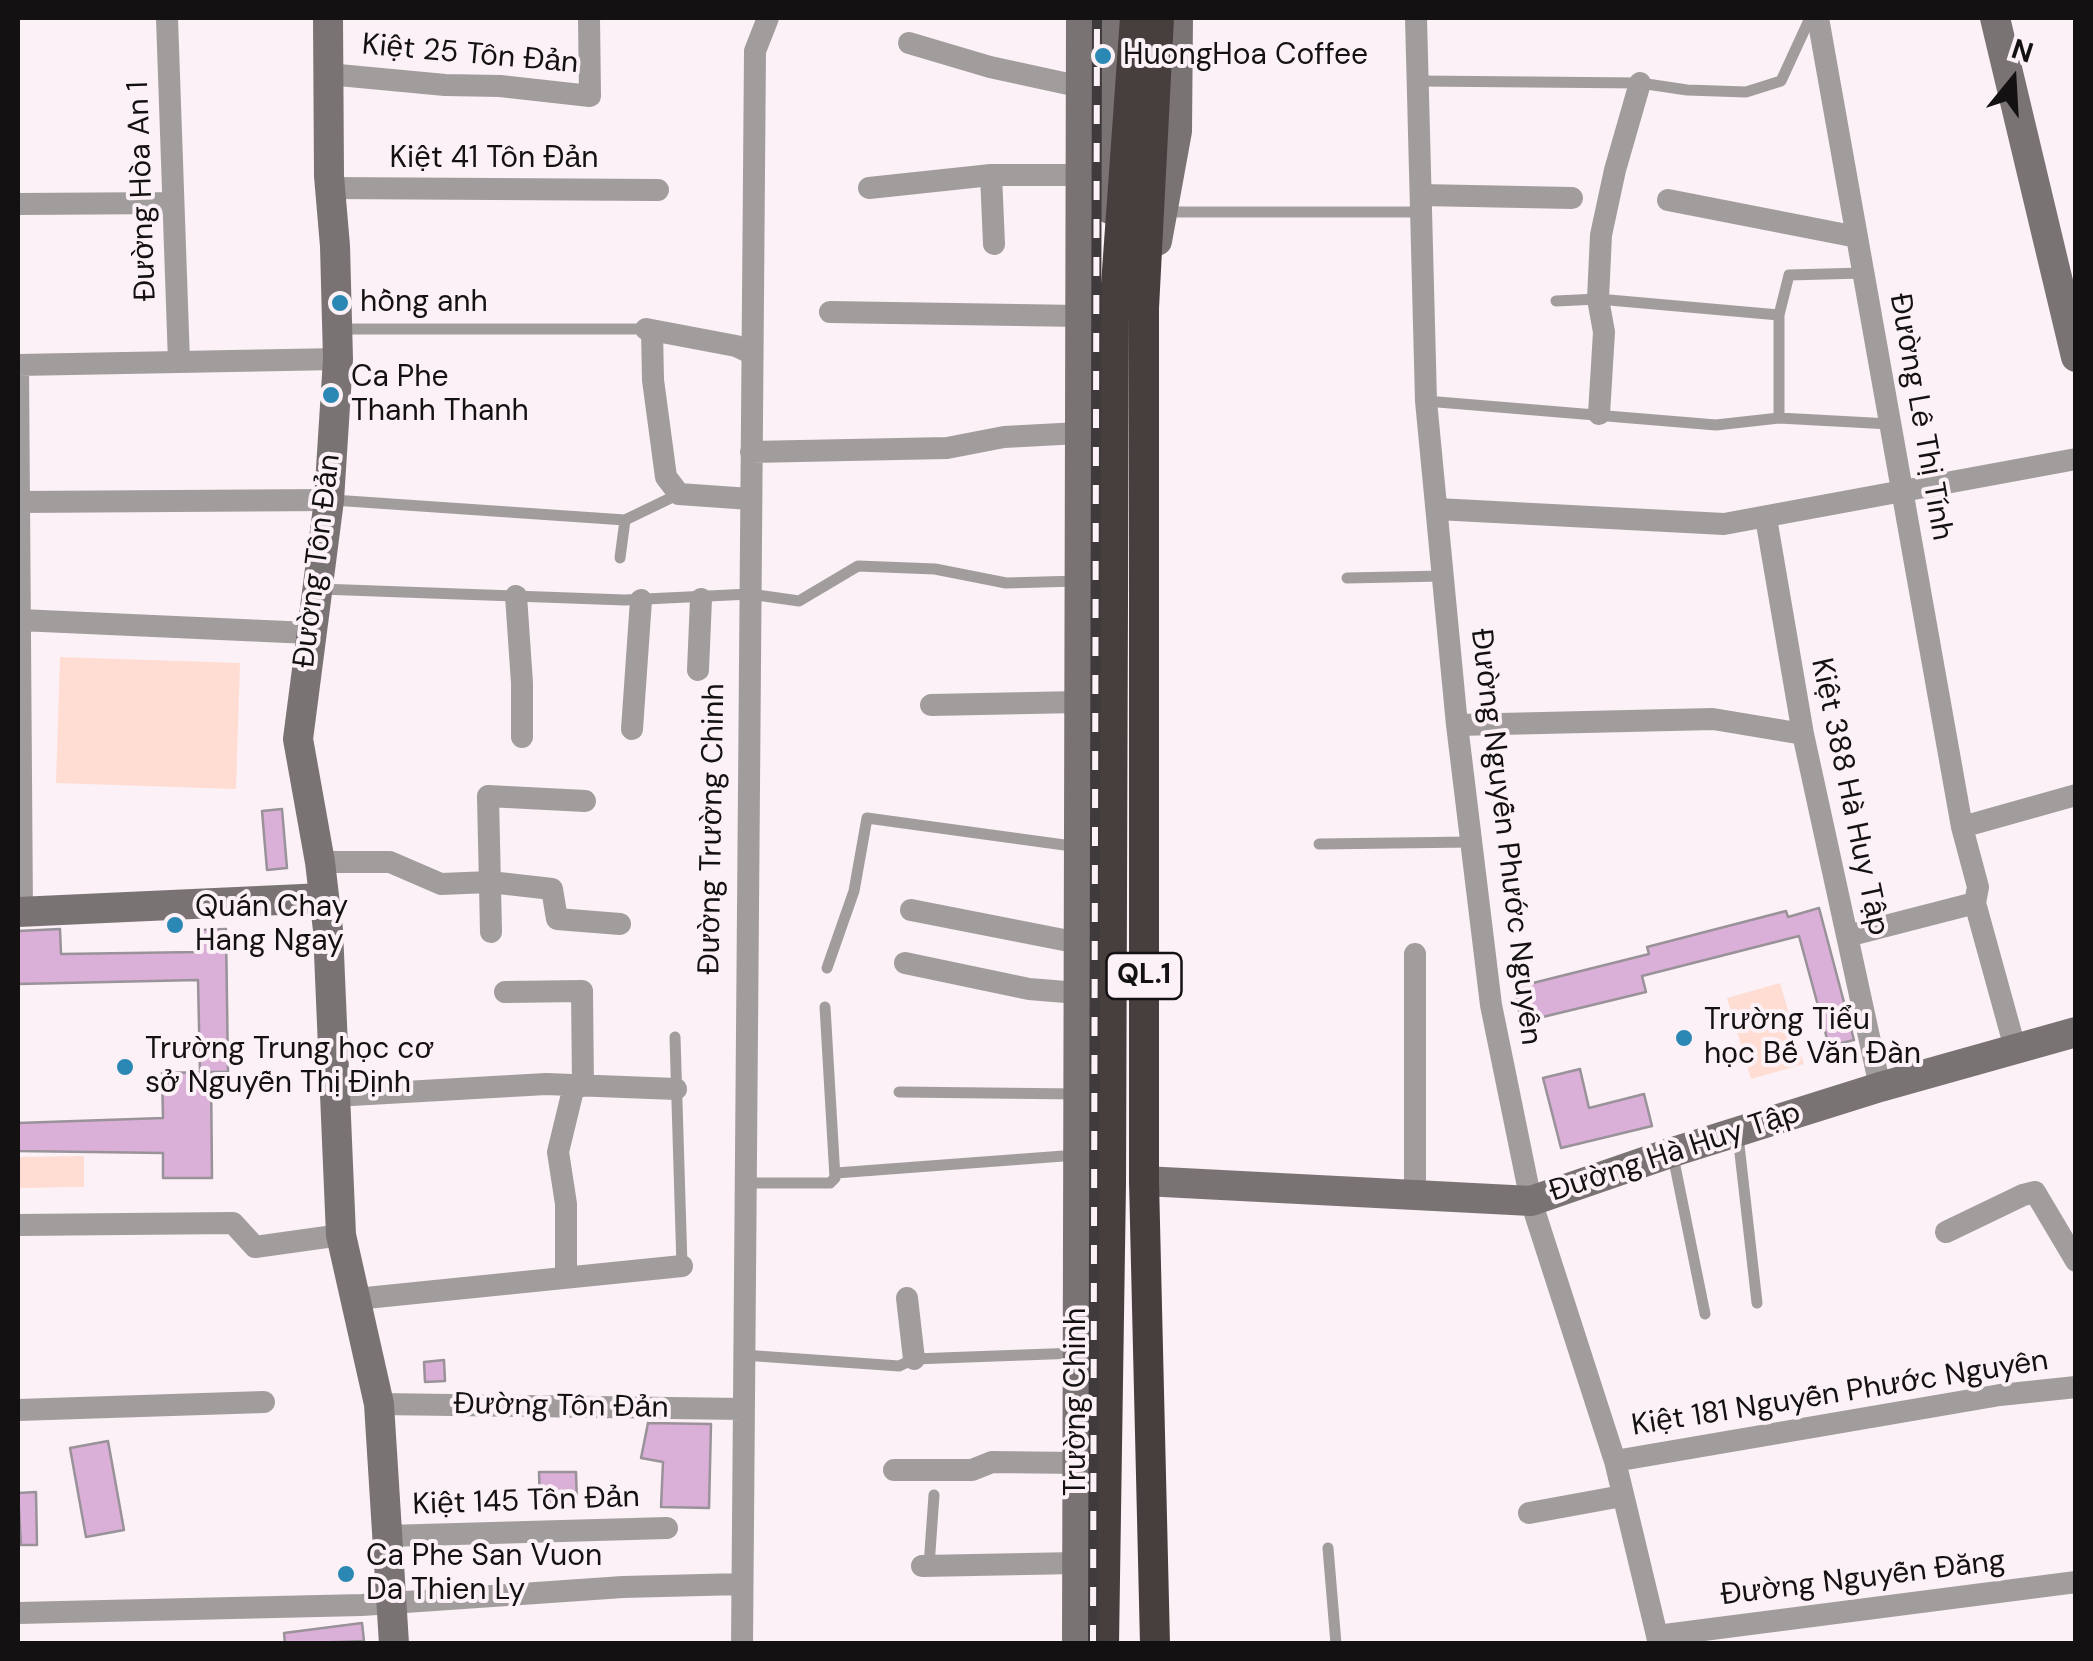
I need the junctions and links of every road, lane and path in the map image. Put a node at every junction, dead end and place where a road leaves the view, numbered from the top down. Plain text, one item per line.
1 (167, 18) edge
2 (328, 18) edge
3 (589, 18) edge
4 (768, 18) edge
5 (1081, 18) edge
6 (1112, 18) edge
7 (1134, 18) edge
8 (1160, 18) edge
9 (1178, 18) edge
10 (1416, 18) edge
11 (1810, 18) edge
12 (1818, 18) edge
13 (1995, 18) edge
14 (909, 43) dead end
15 (328, 74) junction
16 (1420, 81) junction
17 (1640, 83) junction
18 (1082, 87) junction
19 (1144, 89) junction
20 (1081, 175) junction
21 (990, 176) junction
22 (330, 188) junction
23 (870, 188) dead end
24 (658, 190) dead end
25 (1572, 198) dead end
26 (1668, 200) dead end
27 (172, 203) junction
28 (1421, 203) junction
29 (18, 204) edge
30 (1163, 212) junction
31 (1857, 238) junction
32 (994, 244) dead end
33 (1863, 273) junction
34 (1598, 300) junction
35 (1556, 301) dead end
36 (1129, 310) junction
37 (830, 312) dead end
38 (1779, 315) junction
39 (1080, 316) junction
40 (649, 330) junction
41 (338, 344) junction
42 (751, 353) junction
43 (2076, 357) edge
44 (179, 362) junction
45 (18, 365) edge
46 (1426, 401) junction
47 (1599, 414) junction
48 (1779, 418) junction
49 (1890, 424) junction
50 (1079, 432) junction
51 (750, 452) junction
52 (2076, 459) edge
53 (1902, 492) junction
54 (679, 494) junction
55 (750, 499) junction
56 (328, 500) junction
57 (18, 502) edge
58 (1436, 508) junction
59 (1766, 518) junction
60 (625, 520) junction
61 (620, 558) dead end
62 (1443, 576) junction
63 (1347, 578) dead end
64 (1079, 582) junction
65 (316, 589) junction
66 (750, 594) junction
67 (516, 596) junction
68 (701, 599) junction
69 (640, 600) junction
70 (20, 620) edge
71 (309, 633) junction
72 (698, 670) dead end
73 (1079, 702) junction
74 (930, 706) dead end
75 (1456, 724) junction
76 (632, 729) dead end
77 (1803, 734) junction
78 (522, 737) dead end
79 (2076, 795) edge
80 (585, 802) dead end
81 (1962, 827) junction
82 (1471, 842) junction
83 (1319, 844) dead end
84 (1079, 847) junction
85 (320, 862) junction
86 (490, 882) junction
87 (324, 898) junction
88 (1975, 903) junction
89 (911, 910) dead end
90 (20, 912) edge
91 (620, 924) dead end
92 (491, 932) dead end
93 (1847, 936) junction
94 (1078, 943) junction
95 (1415, 954) dead end
96 (906, 963) dead end
97 (826, 968) dead end
98 (506, 992) dead end
99 (1078, 993) junction
100 (824, 1007) dead end
101 (2076, 1032) edge
102 (675, 1037) dead end
103 (2015, 1048) junction
104 (578, 1086) junction
105 (1880, 1086) junction
106 (676, 1089) junction
107 (899, 1092) dead end
108 (1077, 1094) junction
109 (334, 1096) junction
110 (1737, 1132) junction
111 (1672, 1152) junction
112 (1077, 1158) junction
113 (836, 1173) junction
114 (1144, 1181) junction
115 (744, 1183) junction
116 (1415, 1196) junction
117 (1531, 1201) junction
118 (18, 1226) edge
119 (1946, 1232) dead end
120 (340, 1235) junction
121 (2076, 1261) edge
122 (682, 1266) joint
123 (566, 1277) junction
124 (907, 1298) dead end
125 (356, 1300) junction
126 (1757, 1303) dead end
127 (1705, 1314) dead end
128 (1077, 1353) junction
129 (743, 1355) junction
130 (914, 1359) junction
131 (2076, 1386) edge
132 (264, 1402) dead end
133 (379, 1404) junction
134 (18, 1410) edge
135 (743, 1410) junction
136 (1615, 1462) junction
137 (1077, 1463) junction
138 (894, 1470) dead end
139 (934, 1494) dead end
140 (1622, 1496) junction
141 (1528, 1513) dead end
142 (667, 1528) dead end
143 (387, 1536) junction
144 (1328, 1548) dead end
145 (1077, 1563) junction
146 (926, 1566) joint
147 (2076, 1582) edge
148 (742, 1584) junction
149 (392, 1604) junction
150 (18, 1612) edge
151 (1658, 1640) edge
152 (394, 1644) edge
153 (742, 1644) edge
154 (1076, 1644) edge
155 (1104, 1644) edge
156 (1155, 1644) edge
157 (1336, 1644) edge

1 - 27 street, Đường Hòa An 1
2 - 15 street, Đường Tôn Đản
3 - 15 street, Kiệt 25 Tôn Đản
4 - 42 street, Đường Trường Chinh
5 - 18 street
6 - 36 street
7 - 19 highway, QL.1
8 - 19 highway, QL.1
9 - 30 street
10 - 16 street, Đường Nguyễn Phước Nguyên
11 - 17 lane
12 - 31 street, Đường Lê Thị Tính
13 - 43 street
14 - 18 street
15 - 22 street, Đường Tôn Đản
16 - 17 lane
16 - 28 street, Đường Nguyễn Phước Nguyên
17 - 34 street
18 - 20 street
19 - 36 highway, QL.1
20 - 21 street
20 - 39 street
21 - 23 street
21 - 32 street
22 - 24 street, Kiệt 41 Tôn Đản
22 - 41 street, Đường Tôn Đản
25 - 28 street
26 - 31 street
27 - 29 street
27 - 44 street, Đường Hòa An 1
28 - 30 lane
28 - 46 street, Đường Nguyễn Phước Nguyên
30 - 36 street
31 - 33 street, Đường Lê Thị Tính
33 - 38 lane
33 - 49 street, Đường Lê Thị Tính
34 - 35 lane
34 - 38 lane
34 - 47 street
36 - 114 highway, QL.1
36 - 155 highway, QL.1
37 - 39 street
38 - 48 lane
39 - 50 street
40 - 41 lane
40 - 42 street
40 - 54 street
41 - 44 street
41 - 56 street, Đường Tôn Đản
42 - 51 street, Đường Trường Chinh
44 - 45 street
45 - 57 street
46 - 47 lane
46 - 58 street, Đường Nguyễn Phước Nguyên
47 - 48 lane
48 - 49 lane
49 - 53 street, Đường Lê Thị Tính
50 - 51 street
50 - 64 street
51 - 55 street, Đường Trường Chinh
52 - 53 street
53 - 59 street
53 - 81 street, Đường Lê Thị Tính
54 - 55 street
54 - 60 lane
55 - 66 street, Đường Trường Chinh
56 - 57 street
56 - 60 lane
56 - 65 street, Đường Tôn Đản
57 - 70 street
58 - 59 street
58 - 62 street, Đường Nguyễn Phước Nguyên
59 - 77 street, Kiệt 388 Hà Huy Tập
60 - 61 lane
62 - 63 lane
62 - 75 street, Đường Nguyễn Phước Nguyên
64 - 66 lane
64 - 73 street
65 - 67 lane
65 - 71 street, Đường Tôn Đản
66 - 68 lane
66 - 115 street, Đường Trường Chinh
67 - 69 lane
67 - 78 street
68 - 69 lane
68 - 72 street
69 - 76 street
70 - 71 street
70 - 90 street
71 - 85 street, Đường Tôn Đản
73 - 74 street
73 - 84 street
75 - 77 street
75 - 82 street, Đường Nguyễn Phước Nguyên
77 - 93 street, Kiệt 388 Hà Huy Tập
79 - 81 street
80 - 86 street
81 - 88 street, Đường Lê Thị Tính
82 - 83 lane
82 - 117 street, Đường Nguyễn Phước Nguyên
84 - 94 street
84 - 97 lane
85 - 86 street
85 - 87 street, Đường Tôn Đản
86 - 91 street
86 - 92 street
87 - 90 street
87 - 109 street, Đường Tôn Đản
88 - 93 street
88 - 103 street, Đường Lê Thị Tính
89 - 94 street
93 - 105 street, Kiệt 388 Hà Huy Tập
94 - 99 street
95 - 116 street
96 - 99 street
98 - 104 street
99 - 108 street
100 - 113 lane
101 - 103 street, Đường Hà Huy Tập
102 - 106 lane
103 - 105 street, Đường Hà Huy Tập
104 - 106 street
104 - 109 street
104 - 123 street
105 - 110 street, Đường Hà Huy Tập
106 - 122 lane
107 - 108 lane
108 - 112 street
109 - 120 street, Đường Tôn Đản
110 - 111 street, Đường Hà Huy Tập
110 - 126 lane
111 - 117 street, Đường Hà Huy Tập
111 - 127 lane
112 - 113 lane
112 - 128 street, Trường Chinh
113 - 115 lane
114 - 116 street, Đường Hà Huy Tập
114 - 156 highway, QL.1
115 - 129 street, Đường Trường Chinh
116 - 117 street, Đường Hà Huy Tập
117 - 136 street, Đường Nguyễn Phước Nguyên
118 - 120 street
119 - 121 street
120 - 125 street, Đường Tôn Đản
122 - 123 street
123 - 125 street
124 - 130 street
125 - 133 street, Đường Tôn Đản
128 - 130 lane
128 - 137 street, Trường Chinh
129 - 130 lane
129 - 135 street, Đường Trường Chinh
131 - 136 street, Kiệt 181 Nguyễn Phước Nguyên
132 - 134 street
133 - 135 street, Đường Tôn Đản
133 - 143 street, Đường Tôn Đản
135 - 148 street, Đường Trường Chinh
136 - 140 street, Đường Nguyễn Phước Nguyên
137 - 138 street
137 - 145 street, Trường Chinh
139 - 146 lane
140 - 141 street
140 - 151 street, Đường Nguyễn Phước Nguyên
142 - 143 street, Kiệt 145 Tôn Đản
143 - 149 street, Đường Tôn Đản
144 - 157 lane
145 - 146 street
145 - 154 street, Trường Chinh
147 - 151 street, Đường Nguyễn Đăng
148 - 149 street
148 - 153 street, Đường Trường Chinh
149 - 150 street
149 - 152 street, Đường Tôn Đản

